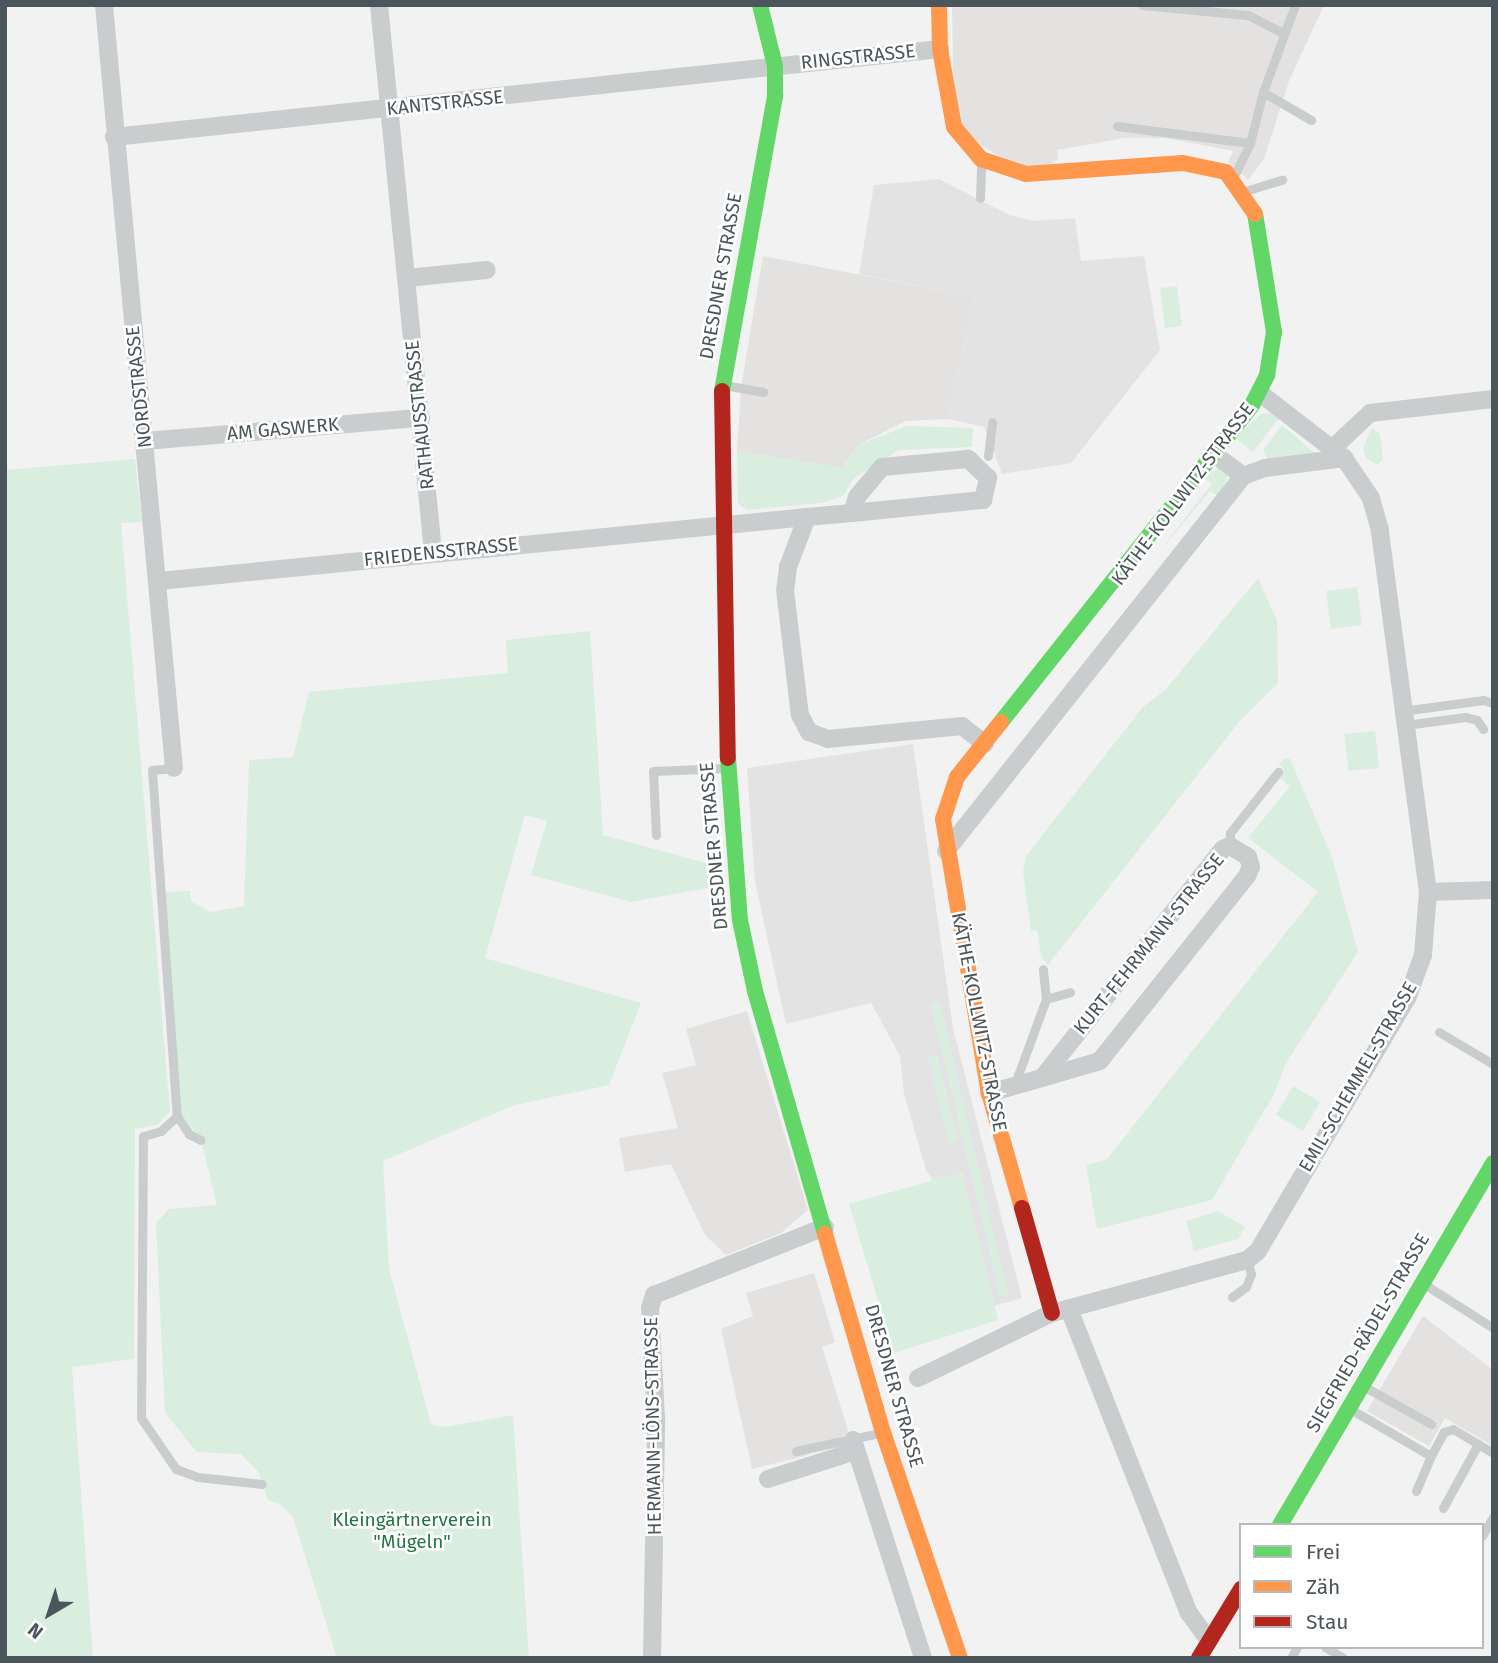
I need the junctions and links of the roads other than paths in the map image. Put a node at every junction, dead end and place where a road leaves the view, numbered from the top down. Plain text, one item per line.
1 (104, 5) edge
2 (379, 5) edge
3 (760, 5) edge
4 (939, 5) edge
5 (1142, 5) edge
6 (1296, 5) edge
7 (1283, 33) junction
8 (940, 49) junction
9 (775, 66) junction
10 (1263, 92) junction
11 (388, 109) junction
12 (1311, 120) dead end
13 (1117, 126) dead end
14 (114, 137) junction
15 (1250, 143) junction
16 (981, 159) junction
17 (1233, 178) junction
18 (1282, 180) dead end
19 (1245, 191) junction
20 (980, 198) dead end
21 (487, 270) dead end
22 (407, 278) junction
23 (722, 385) junction
24 (763, 392) dead end
25 (1260, 393) junction
26 (1493, 399) edge
27 (421, 418) junction
28 (992, 422) dead end
29 (145, 441) junction
30 (1338, 453) junction
31 (1214, 454) junction
32 (988, 456) dead end
33 (1243, 476) junction
34 (852, 513) junction
35 (807, 517) junction
36 (723, 524) junction
37 (433, 552) junction
38 (159, 581) junction
39 (1493, 703) edge
40 (1404, 718) junction
41 (1483, 729) dead end
42 (985, 744) junction
43 (174, 768) joint
44 (727, 768) junction
45 (1278, 772) dead end
46 (656, 835) dead end
47 (1230, 846) junction
48 (946, 851) junction
49 (1493, 890) edge
50 (1428, 892) junction
51 (1043, 969) dead end
52 (1070, 992) dead end
53 (1046, 999) junction
54 (1440, 1032) dead end
55 (1493, 1064) edge
56 (1042, 1078) junction
57 (1014, 1086) junction
58 (989, 1093) junction
59 (177, 1116) junction
60 (201, 1140) dead end
61 (1493, 1163) edge
62 (825, 1227) junction
63 (1247, 1260) junction
64 (1422, 1283) junction
65 (1232, 1297) dead end
66 (1060, 1311) junction
67 (1493, 1328) edge
68 (918, 1378) dead end
69 (1362, 1385) junction
70 (1349, 1408) junction
71 (1431, 1424) dead end
72 (883, 1432) junction
73 (1478, 1444) junction
74 (855, 1445) junction
75 (796, 1451) dead end
76 (1493, 1453) edge
77 (1431, 1456) junction
78 (768, 1479) dead end
79 (262, 1485) dead end
80 (1416, 1491) dead end
81 (1443, 1508) dead end
82 (1493, 1517) edge
83 (1281, 1523) edge
84 (1484, 1533) edge
85 (1239, 1594) edge
86 (1209, 1641) junction
87 (652, 1658) edge
88 (923, 1658) edge
89 (960, 1658) edge
90 (1199, 1658) edge

1 - 14 street, NORDSTRASSE
2 - 11 street, RATHAUSSTRASSE
3 - 9 street, DRESDNER STRASSE
4 - 8 street, RINGSTRASSE
5 - 7 lane
6 - 7 lane
7 - 10 lane
8 - 9 street, RINGSTRASSE
8 - 16 street
9 - 11 street, KANTSTRASSE
9 - 23 street, DRESDNER STRASSE
10 - 12 lane
10 - 15 lane
11 - 14 street, KANTSTRASSE
11 - 22 street, RATHAUSSTRASSE
13 - 15 lane
14 - 29 street, NORDSTRASSE
15 - 17 lane
16 - 17 street
16 - 20 lane
17 - 19 street, KÄTHE-KOLLWITZ-STRASSE
18 - 19 lane
19 - 25 street, KÄTHE-KOLLWITZ-STRASSE
21 - 22 street
22 - 27 street, RATHAUSSTRASSE
23 - 24 lane
23 - 36 street, DRESDNER STRASSE
25 - 30 street, EMIL-SCHEMMEL-STRASSE
25 - 31 street, KÄTHE-KOLLWITZ-STRASSE
26 - 30 street
27 - 29 street, AM GASWERK
27 - 37 street, RATHAUSSTRASSE
28 - 32 lane
29 - 38 street, NORDSTRASSE
30 - 33 street
30 - 40 street, EMIL-SCHEMMEL-STRASSE
31 - 33 street
31 - 42 street, KÄTHE-KOLLWITZ-STRASSE
33 - 48 street, KÄTHE-KOLLWITZ-STRASSE
34 - 34 street, FRIEDENSSTRASSE
34 - 35 street, FRIEDENSSTRASSE
35 - 36 street, FRIEDENSSTRASSE
35 - 42 street
36 - 37 street, FRIEDENSSTRASSE
36 - 44 street, DRESDNER STRASSE
37 - 38 street, FRIEDENSSTRASSE
38 - 43 street, NORDSTRASSE
39 - 40 lane
40 - 41 lane
40 - 50 street, EMIL-SCHEMMEL-STRASSE
42 - 48 street, KÄTHE-KOLLWITZ-STRASSE
43 - 59 lane
44 - 46 lane
44 - 62 street, DRESDNER STRASSE
45 - 47 lane
47 - 56 street, KURT-FEHRMANN-STRASSE
47 - 56 street, KURT-FEHRMANN-STRASSE
48 - 58 street, KÄTHE-KOLLWITZ-STRASSE
49 - 50 street
50 - 63 street, EMIL-SCHEMMEL-STRASSE
51 - 53 lane
52 - 53 lane
53 - 57 lane
54 - 55 lane
56 - 57 street, KURT-FEHRMANN-STRASSE
57 - 58 street, KURT-FEHRMANN-STRASSE
58 - 66 street, KÄTHE-KOLLWITZ-STRASSE
59 - 60 lane
59 - 79 lane
61 - 64 street, SIEGFRIED-RÄDEL-STRASSE
62 - 72 street, DRESDNER STRASSE
62 - 87 street, HERMANN-LÖNS-STRASSE
63 - 65 lane
63 - 66 street
64 - 67 lane
64 - 69 street, SIEGFRIED-RÄDEL-STRASSE
66 - 68 street
66 - 86 street, KÄTHE-KOLLWITZ-STRASSE
69 - 70 street, SIEGFRIED-RÄDEL-STRASSE
69 - 71 lane
70 - 77 lane
70 - 83 street, SIEGFRIED-RÄDEL-STRASSE
72 - 74 lane
72 - 89 street, DRESDNER STRASSE
73 - 76 lane
73 - 77 lane
73 - 81 lane
74 - 75 lane
74 - 78 street
74 - 88 street
77 - 80 lane
82 - 84 lane
85 - 86 street
86 - 90 street

